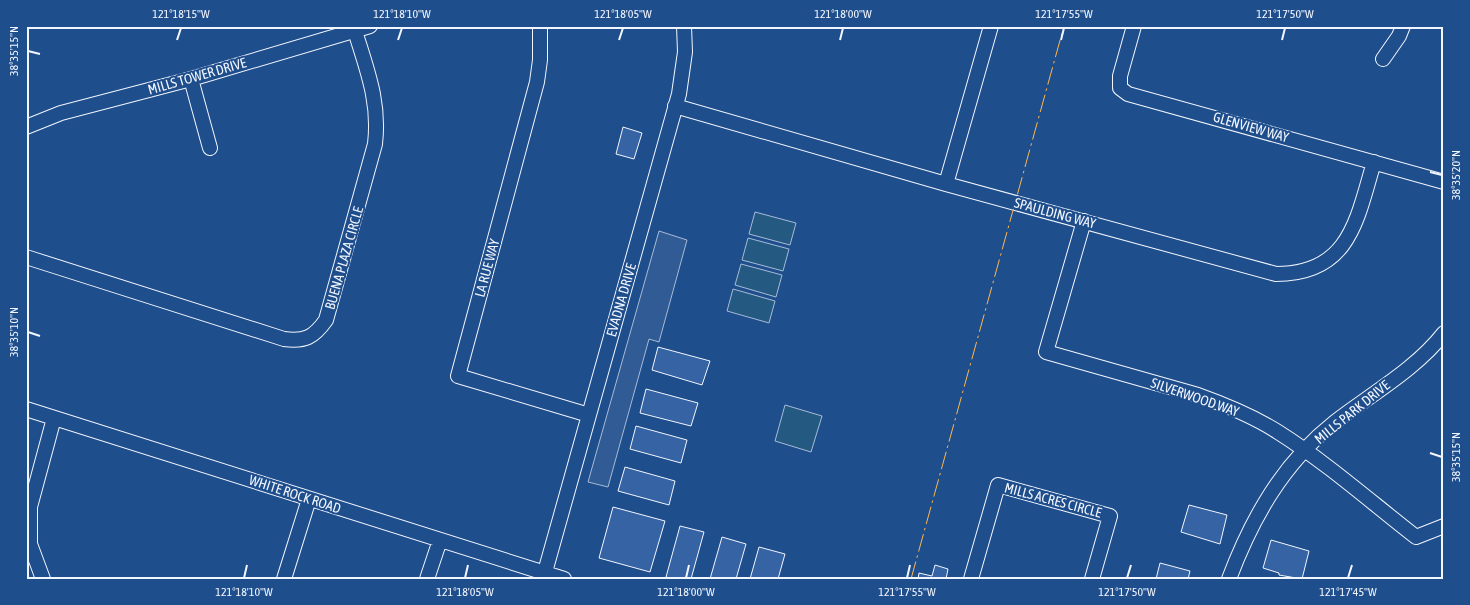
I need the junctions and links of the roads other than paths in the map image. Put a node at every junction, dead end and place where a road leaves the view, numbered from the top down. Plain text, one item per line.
1 (370, 26) edge
2 (540, 26) edge
3 (684, 26) edge
4 (991, 26) edge
5 (1134, 26) edge
6 (1403, 26) edge
7 (355, 30) junction
8 (1383, 59) dead end
9 (191, 78) junction
10 (676, 106) junction
11 (26, 128) edge
12 (210, 148) dead end
13 (1374, 162) junction
14 (1444, 182) edge
15 (946, 184) junction
16 (1084, 221) junction
17 (26, 257) edge
18 (1444, 333) edge
19 (26, 409) edge
20 (589, 415) junction
21 (54, 418) junction
22 (1305, 450) junction
23 (309, 499) junction
24 (1444, 526) edge
25 (440, 540) junction
26 (30, 552) edge
27 (546, 572) junction
28 (43, 579) edge
29 (284, 579) edge
30 (427, 579) edge
31 (564, 579) edge
32 (971, 579) edge
33 (1092, 579) edge
34 (1229, 579) edge

1 - 7 street, MILLS TOWER DRIVE
2 - 20 street, LA RUE WAY
3 - 10 street, EVADNA DRIVE
4 - 15 street
5 - 13 street, GLENVIEW WAY
6 - 8 street
7 - 9 street, MILLS TOWER DRIVE
7 - 17 street, BUENA PLAZA CIRCLE
9 - 11 street, MILLS TOWER DRIVE
9 - 12 street
10 - 15 street, SPAULDING WAY
10 - 20 street, EVADNA DRIVE
13 - 14 street, GLENVIEW WAY
13 - 16 street, SPAULDING WAY
15 - 16 street, SPAULDING WAY
16 - 22 street, SILVERWOOD WAY
18 - 22 street, MILLS PARK DRIVE
19 - 21 street, WHITE ROCK ROAD
20 - 27 street, EVADNA DRIVE
21 - 23 street, WHITE ROCK ROAD
21 - 26 street
22 - 24 street, SILVERWOOD WAY
22 - 34 street, MILLS PARK DRIVE
23 - 25 street, WHITE ROCK ROAD
23 - 29 street
25 - 27 street, WHITE ROCK ROAD
25 - 30 street
26 - 28 street
27 - 31 street, WHITE ROCK ROAD
32 - 33 street, MILLS ACRES CIRCLE

